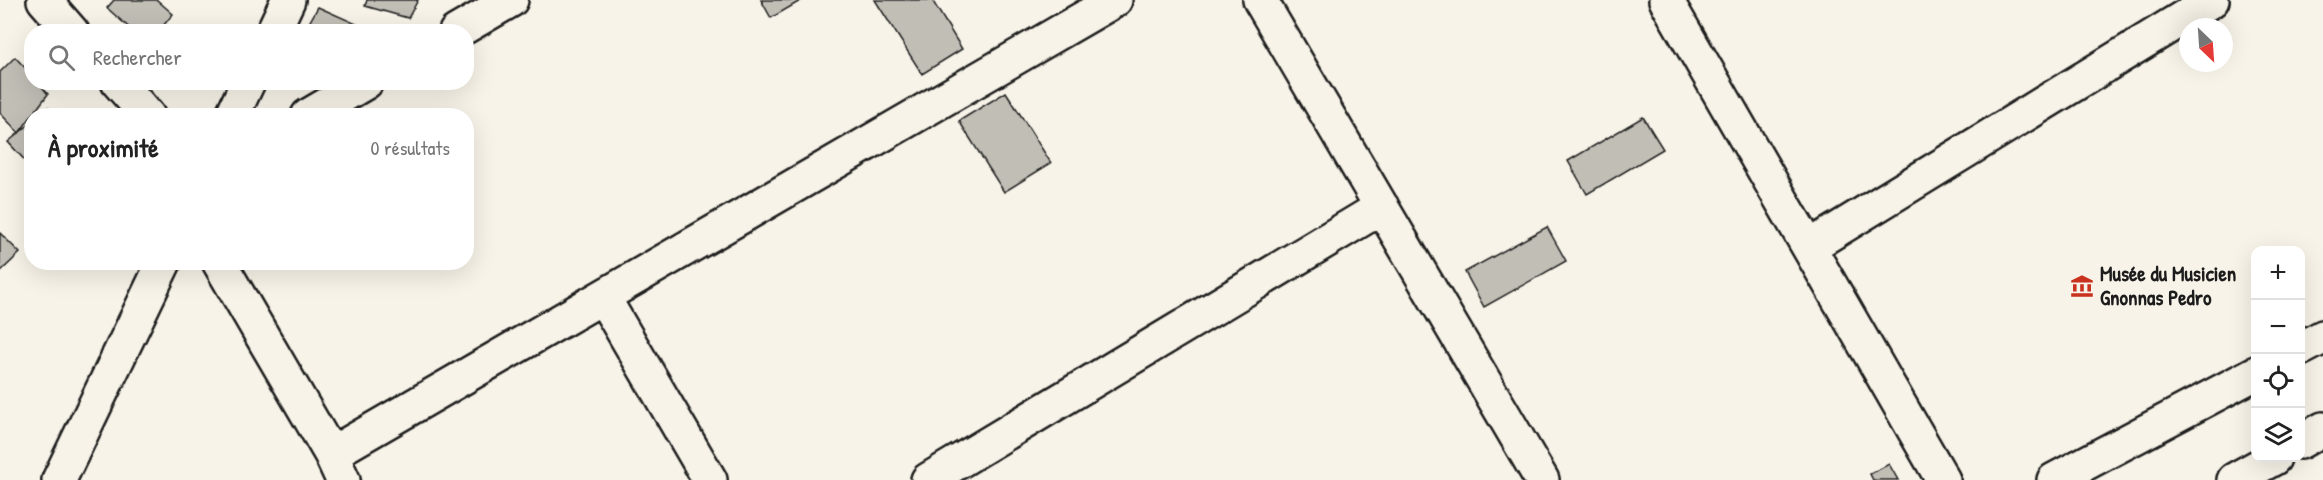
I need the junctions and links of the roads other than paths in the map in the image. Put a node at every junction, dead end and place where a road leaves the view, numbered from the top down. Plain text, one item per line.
1 (44, 0) edge
2 (288, 0) edge
3 (511, 0) edge
4 (1115, 0) edge
5 (1260, 0) edge
6 (1666, 0) edge
7 (2212, 0) edge
8 (65, 24) edge
9 (277, 24) edge
10 (470, 24) edge
11 (125, 90) edge
12 (244, 90) edge
13 (352, 90) edge
14 (141, 108) edge
15 (235, 108) edge
16 (322, 108) edge
17 (1382, 207) junction
18 (1809, 247) junction
19 (160, 270) edge
20 (224, 270) edge
21 (603, 297) junction
22 (2323, 337) edge
23 (2305, 347) edge
24 (2251, 376) edge
25 (2323, 429) edge
26 (2305, 440) edge
27 (2267, 462) edge
28 (337, 467) edge
29 (59, 480) edge
30 (710, 480) edge
31 (928, 480) edge
32 (1542, 480) edge
33 (1944, 480) edge
34 (2054, 480) edge
35 (2234, 480) edge

1 - 8 street
2 - 9 street
3 - 10 street
4 - 21 street
5 - 17 street
6 - 18 street
7 - 18 street
11 - 14 street
12 - 15 street
13 - 16 street
17 - 31 street
17 - 32 street
18 - 33 street
19 - 29 street
20 - 28 street
21 - 28 street
21 - 30 street
22 - 23 street
24 - 34 street
25 - 26 street
27 - 35 street

